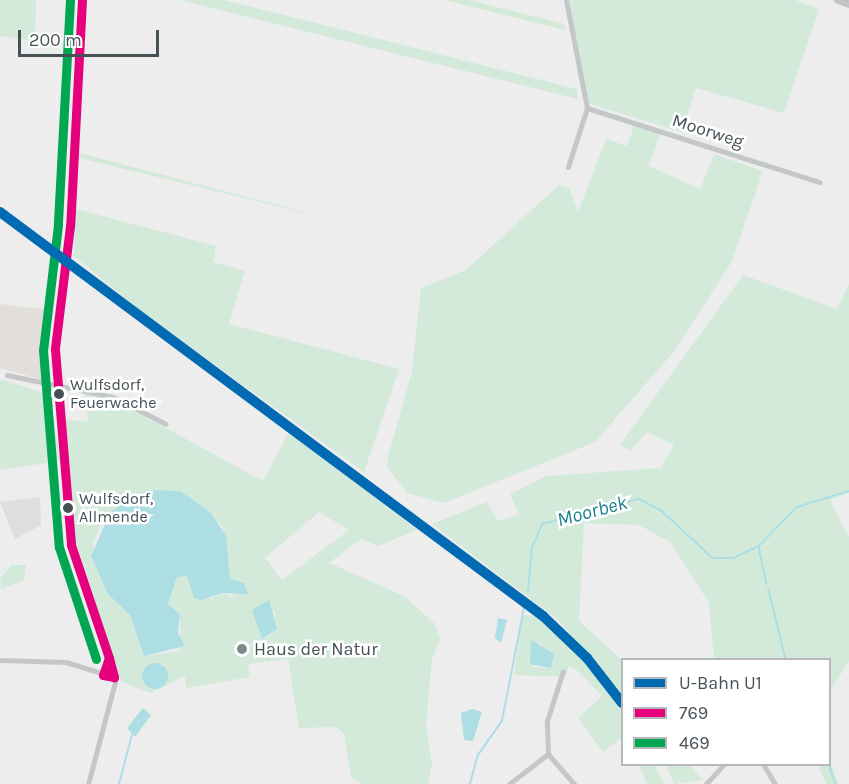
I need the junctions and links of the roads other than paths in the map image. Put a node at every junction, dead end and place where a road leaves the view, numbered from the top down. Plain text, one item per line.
1 (82, 0) edge
2 (566, 0) edge
3 (838, 0) edge
4 (849, 4) edge
5 (587, 108) junction
6 (568, 167) dead end
7 (819, 182) dead end
8 (7, 375) dead end
9 (57, 386) junction
10 (166, 424) dead end
11 (0, 660) edge
12 (563, 671) dead end
13 (114, 677) junction
14 (548, 754) junction
15 (723, 766) edge
16 (764, 766) edge
17 (88, 784) edge
18 (509, 784) edge
19 (574, 784) edge
20 (706, 784) edge
21 (775, 784) edge

1 - 9 street
2 - 5 street
3 - 4 main road
5 - 6 street
5 - 7 street, Moorweg
8 - 9 street
9 - 10 street
9 - 13 street
11 - 13 street
12 - 14 street
13 - 17 street
14 - 18 street
14 - 19 street
15 - 20 street
16 - 21 street

